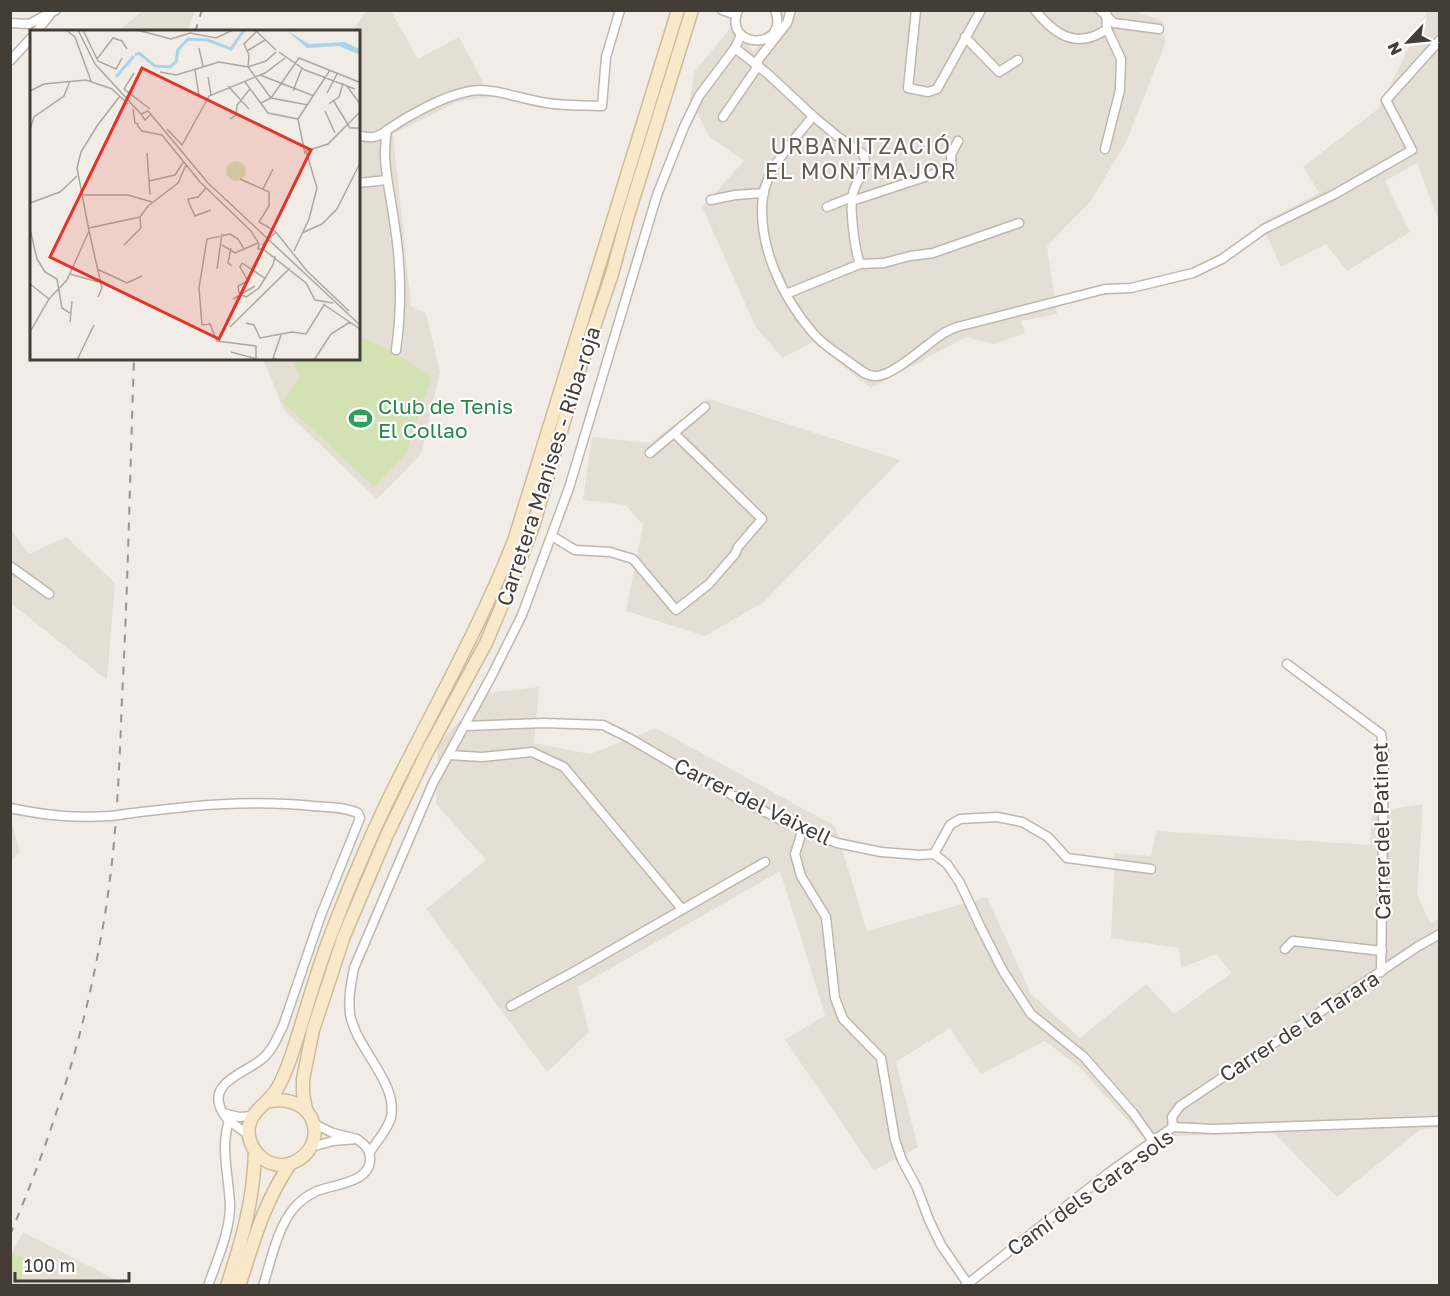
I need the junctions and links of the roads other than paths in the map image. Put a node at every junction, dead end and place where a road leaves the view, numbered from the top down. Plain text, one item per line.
1 (620, 10) edge
2 (678, 10) edge
3 (692, 10) edge
4 (722, 10) edge
5 (775, 10) edge
6 (791, 10) edge
7 (916, 10) edge
8 (981, 10) edge
9 (1035, 10) edge
10 (54, 12) edge
11 (1104, 12) edge
12 (737, 13) edge
13 (10, 23) edge
14 (1107, 29) junction
15 (1159, 29) dead end
16 (38, 30) edge
17 (741, 35) junction
18 (965, 37) junction
19 (30, 39) edge
20 (1440, 40) edge
21 (735, 48) junction
22 (1018, 60) dead end
23 (10, 61) edge
24 (758, 66) junction
25 (813, 116) junction
26 (723, 117) dead end
27 (387, 130) junction
28 (360, 136) edge
29 (958, 141) dead end
30 (1105, 149) dead end
31 (387, 180) junction
32 (360, 183) edge
33 (764, 194) junction
34 (852, 199) junction
35 (711, 200) dead end
36 (827, 207) dead end
37 (1019, 223) dead end
38 (860, 264) junction
39 (786, 294) junction
40 (396, 350) dead end
41 (705, 407) dead end
42 (675, 434) junction
43 (650, 453) dead end
44 (552, 536) junction
45 (10, 566) edge
46 (49, 594) dead end
47 (1287, 664) dead end
48 (465, 726) junction
49 (449, 755) junction
50 (10, 808) edge
51 (803, 828) junction
52 (934, 854) junction
53 (765, 862) dead end
54 (1151, 869) dead end
55 (682, 909) junction
56 (1440, 934) edge
57 (1285, 949) dead end
58 (1382, 951) junction
59 (1382, 972) junction
60 (511, 1006) dead end
61 (270, 1101) junction
62 (306, 1110) junction
63 (223, 1113) junction
64 (253, 1116) junction
65 (229, 1121) junction
66 (1440, 1121) edge
67 (314, 1124) junction
68 (1173, 1127) junction
69 (249, 1135) junction
70 (357, 1140) junction
71 (1153, 1141) junction
72 (311, 1147) junction
73 (255, 1152) junction
74 (369, 1152) junction
75 (290, 1164) junction
76 (967, 1285) edge
77 (208, 1286) edge
78 (227, 1286) edge
79 (239, 1286) edge
80 (263, 1286) edge

1 - 27 street
2 - 61 main road, Carretera Manises - Riba-roja
3 - 62 main road, Carretera Manises - Riba-roja
4 - 12 street
5 - 17 street
6 - 24 street
7 - 18 street
8 - 18 street
9 - 14 street
10 - 13 street
10 - 16 street
11 - 14 street
11 - 15 street
12 - 17 street
14 - 30 street
17 - 21 street
18 - 22 street
19 - 23 street
20 - 39 street
21 - 24 street
21 - 44 street
24 - 25 street
24 - 26 street
25 - 33 street
25 - 34 street
27 - 28 street
27 - 31 street
29 - 34 street
31 - 32 street
31 - 40 street
33 - 35 street
33 - 39 street
34 - 36 street
34 - 38 street
37 - 38 street
38 - 39 street
41 - 42 street
42 - 43 street
42 - 44 street
44 - 48 street
45 - 46 street
47 - 58 street, Carrer del Patinet
48 - 49 street
48 - 51 street, Carrer del Vaixell
49 - 55 street
49 - 74 street
50 - 63 street, bridge
51 - 52 street, Carrer del Vaixell
51 - 76 street
52 - 54 street
52 - 71 street
53 - 55 street
55 - 60 street
56 - 59 street, Carrer de la Tarara
57 - 58 street
58 - 59 street, Carrer del Patinet
59 - 68 street, Carrer de la Tarara
61 - 62 main road
61 - 64 main road
62 - 67 main road
63 - 64 street
63 - 65 street
64 - 69 main road
65 - 69 street
65 - 77 street
66 - 68 street, Camí dels Cara-sols
67 - 70 street
67 - 72 main road
68 - 71 street, Camí dels Cara-sols
69 - 73 main road
70 - 72 street
70 - 74 street
71 - 76 street, Camí dels Cara-sols
72 - 75 main road
73 - 75 main road
73 - 78 main road
74 - 80 street
75 - 79 main road

